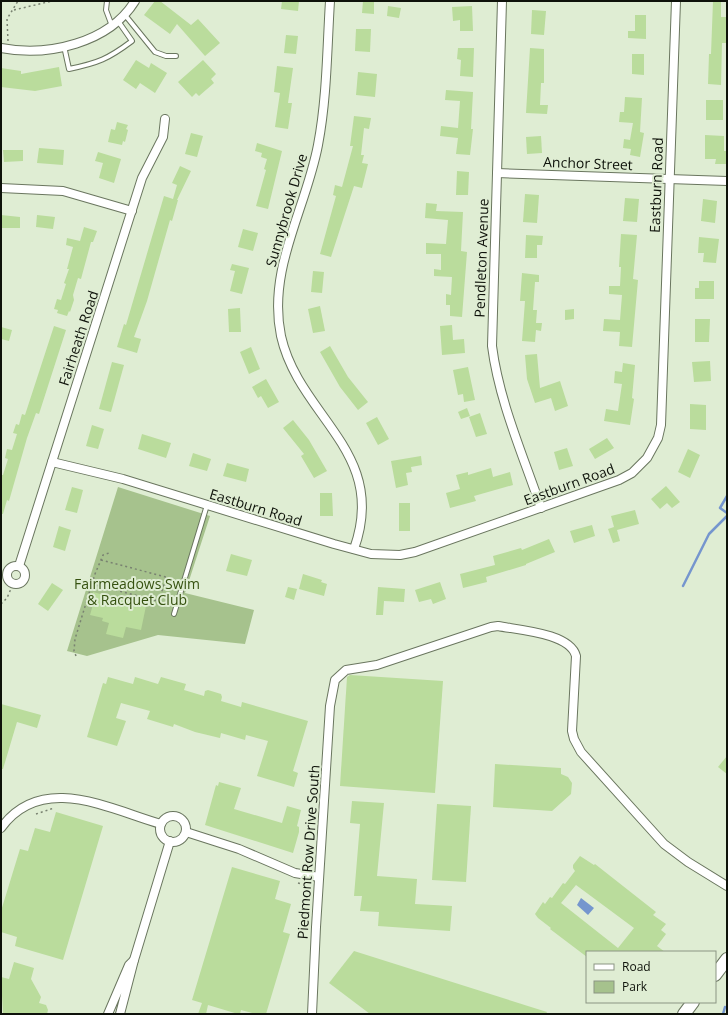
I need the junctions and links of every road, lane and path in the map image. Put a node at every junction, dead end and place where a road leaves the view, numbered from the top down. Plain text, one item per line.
1 (18, 1) edge
2 (52, 1) edge
3 (107, 1) edge
4 (135, 1) edge
5 (330, 1) edge
6 (502, 1) edge
7 (676, 1) edge
8 (12, 11) junction
9 (125, 15) junction
10 (115, 24) junction
11 (64, 46) junction
12 (4, 47) edge
13 (176, 56) dead end
14 (165, 119) dead end
15 (497, 173) junction
16 (670, 179) junction
17 (727, 181) edge
18 (1, 188) edge
19 (132, 211) junction
20 (52, 462) junction
21 (207, 505) junction
22 (541, 508) junction
23 (354, 549) junction
24 (109, 553) dead end
25 (101, 560) junction
26 (19, 566) junction
27 (13, 584) junction
28 (92, 584) junction
29 (159, 601) junction
30 (162, 602) dead end
31 (1, 604) edge
32 (174, 614) dead end
33 (76, 656) dead end
34 (58, 807) dead end
35 (36, 814) dead end
36 (161, 824) junction
37 (1, 828) edge
38 (186, 832) junction
39 (170, 841) junction
40 (319, 877) junction
41 (727, 886) edge
42 (306, 908) dead end
43 (303, 935) dead end
44 (727, 959) edge
45 (134, 960) junction
46 (716, 974) edge
47 (692, 1003) edge
48 (108, 1014) edge
49 (120, 1014) edge
50 (312, 1014) edge
51 (684, 1014) edge

1 - 8 path
2 - 8 path
3 - 10 lane
4 - 9 street
5 - 23 street, Sunnybrook Drive
6 - 15 street, Pendleton Avenue
7 - 16 street, Eastburn Road
8 - 12 path
9 - 10 street
9 - 13 lane
10 - 11 street
10 - 11 lane
11 - 12 street
14 - 19 street, Fairheath Road
15 - 16 street, Anchor Street
15 - 22 street, Pendleton Avenue
16 - 17 street, Anchor Street
16 - 22 street, Eastburn Road
18 - 19 street
19 - 20 street, Fairheath Road
20 - 21 street, Eastburn Road
20 - 26 street, Fairheath Road
21 - 23 street, Eastburn Road
21 - 32 lane
22 - 23 street, Eastburn Road
24 - 25 path
25 - 28 path
25 - 29 path
26 - 27 street, Fairheath Road
26 - 27 street, Fairheath Road
27 - 31 path
28 - 29 path
28 - 33 path
29 - 30 path
34 - 35 path
36 - 37 street
36 - 38 street
36 - 39 street
38 - 39 street
38 - 40 street
39 - 45 street
40 - 41 street, Piedmont Row Drive South
40 - 50 street, Piedmont Row Drive South
42 - 43 path
44 - 46 street
45 - 48 street
45 - 49 street
47 - 51 street

